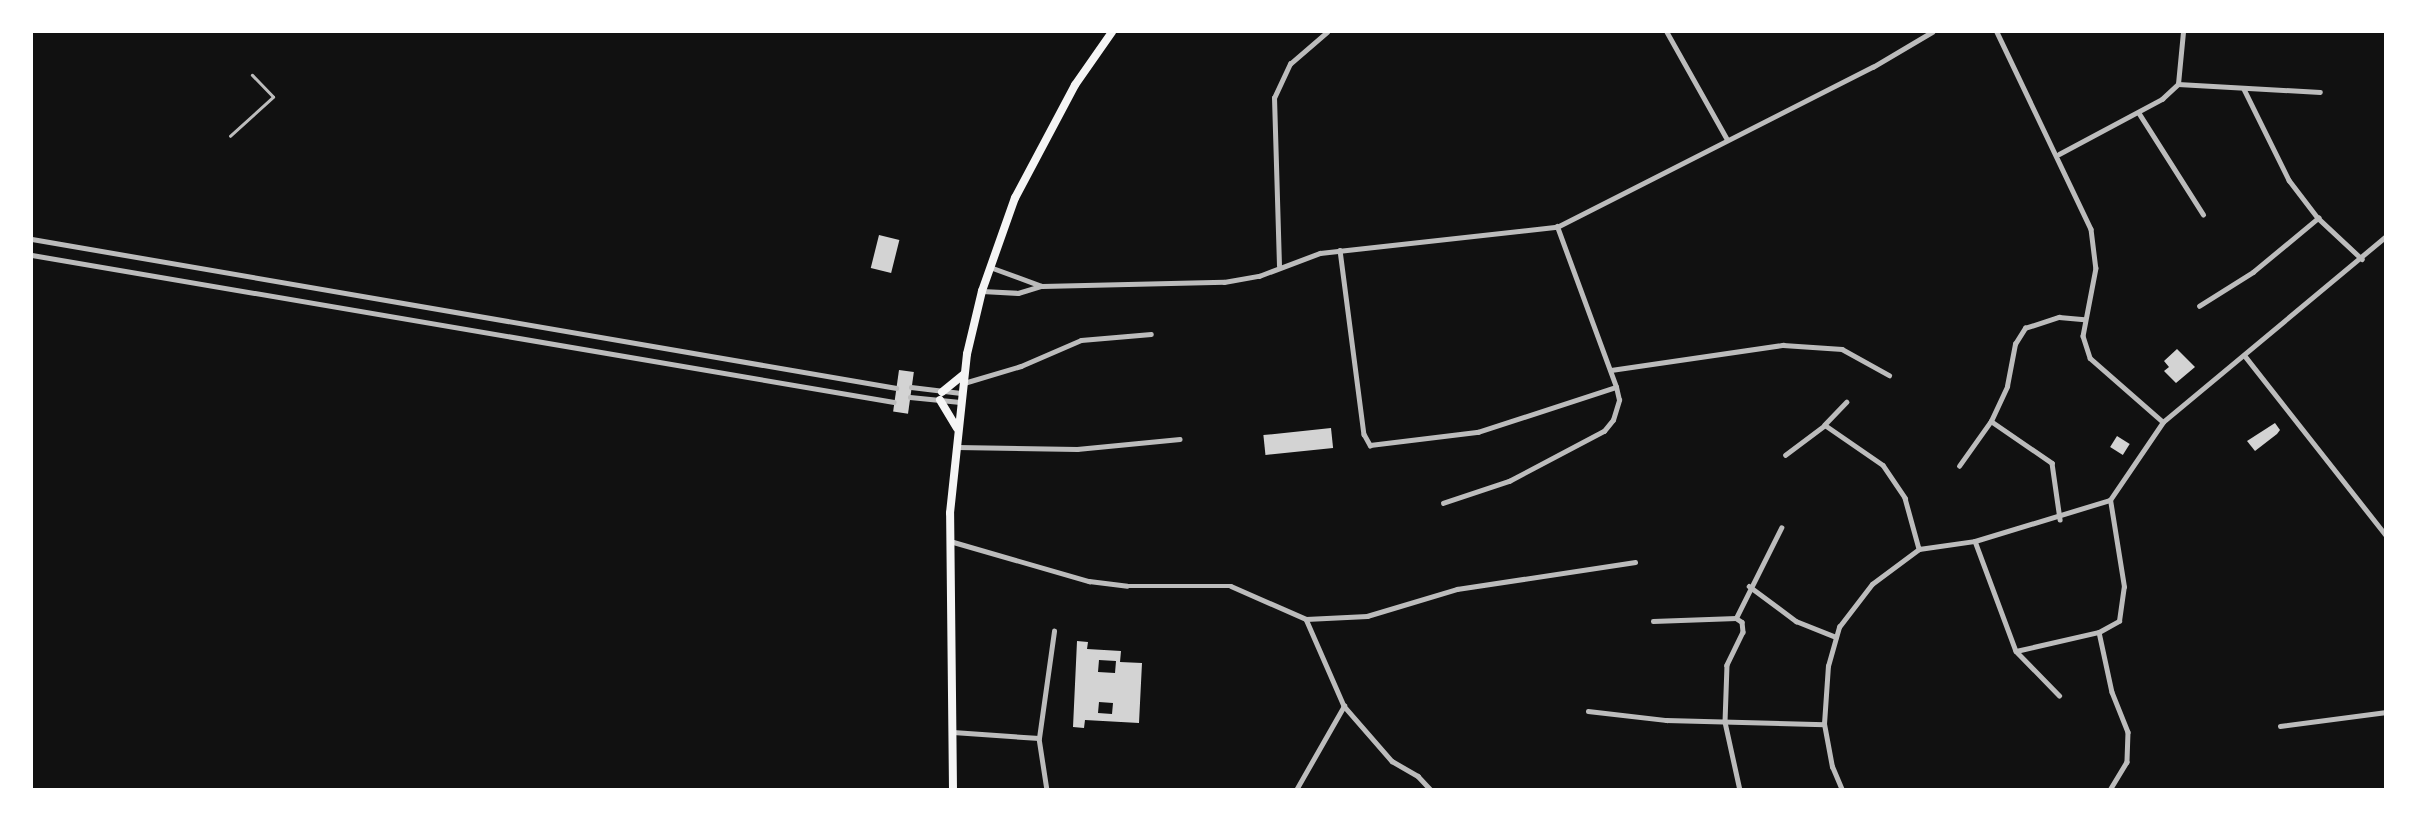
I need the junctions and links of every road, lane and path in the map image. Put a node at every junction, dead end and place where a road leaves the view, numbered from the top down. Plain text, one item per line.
1 (1112, 32) edge
2 (1326, 32) edge
3 (1667, 32) edge
4 (1932, 32) edge
5 (1997, 32) edge
6 (2183, 32) edge
7 (252, 75) dead end
8 (2178, 84) junction
9 (2244, 89) junction
10 (2320, 92) dead end
11 (2139, 113) junction
12 (230, 135) dead end
13 (1727, 139) junction
14 (2059, 154) junction
15 (2203, 214) dead end
16 (2318, 218) junction
17 (1557, 227) junction
18 (2385, 236) edge
19 (32, 239) edge
20 (1340, 250) junction
21 (32, 256) edge
22 (2362, 259) junction
23 (1279, 266) junction
24 (990, 267) junction
25 (1042, 286) junction
26 (982, 291) junction
27 (2199, 306) dead end
28 (2084, 319) junction
29 (1151, 334) dead end
30 (2245, 356) junction
31 (1611, 370) junction
32 (1889, 375) dead end
33 (964, 379) junction
34 (911, 387) dead end
35 (1616, 387) junction
36 (896, 388) dead end
37 (941, 396) junction
38 (910, 397) dead end
39 (960, 398) junction
40 (894, 402) dead end
41 (1847, 402) dead end
42 (1991, 421) junction
43 (2163, 422) junction
44 (1825, 425) junction
45 (957, 428) junction
46 (1180, 439) dead end
47 (954, 447) junction
48 (1785, 455) dead end
49 (1959, 466) dead end
50 (2110, 500) junction
51 (1443, 503) dead end
52 (2060, 519) junction
53 (1781, 528) dead end
54 (2385, 535) edge
55 (950, 541) junction
56 (1975, 541) junction
57 (1919, 550) junction
58 (1635, 562) dead end
59 (1749, 586) junction
60 (1736, 618) junction
61 (1306, 619) junction
62 (1653, 621) dead end
63 (1054, 631) dead end
64 (2099, 632) junction
65 (1836, 637) junction
66 (2016, 651) junction
67 (2059, 695) dead end
68 (1344, 706) junction
69 (1588, 711) dead end
70 (2385, 712) edge
71 (1725, 722) junction
72 (1824, 724) junction
73 (2280, 726) dead end
74 (953, 732) junction
75 (1039, 738) junction
76 (953, 789) edge
77 (1047, 789) edge
78 (1296, 789) edge
79 (1431, 789) edge
80 (1740, 789) edge
81 (1842, 789) edge
82 (2110, 789) edge

1 - 24 highway
2 - 23 street
3 - 13 street
4 - 13 street
5 - 14 street
6 - 8 street
7 - 12 lane
8 - 9 street
8 - 11 street
9 - 10 street
9 - 16 street
11 - 14 street
11 - 15 street
13 - 17 street
14 - 28 street
16 - 22 street
16 - 27 street
17 - 20 street
17 - 31 street
18 - 22 street
19 - 36 street
20 - 23 street
20 - 35 street
21 - 40 street
22 - 30 street
23 - 25 street
24 - 25 street
24 - 26 highway
25 - 26 street
26 - 33 highway
28 - 42 street
28 - 43 street
29 - 33 street
30 - 43 street
30 - 54 street
31 - 32 street
31 - 35 street
33 - 37 highway
33 - 39 highway
34 - 37 street
35 - 51 street
37 - 38 street
37 - 39 street
37 - 39 street
37 - 45 highway
39 - 45 highway
41 - 44 street
42 - 49 street
42 - 52 street
43 - 50 street
44 - 48 street
44 - 57 street
45 - 47 highway
46 - 47 street
47 - 55 highway
50 - 52 street
50 - 64 street
52 - 56 street
53 - 59 street
55 - 61 street
55 - 74 highway
56 - 57 street
56 - 66 street
57 - 65 street
58 - 61 street
59 - 60 street
59 - 65 street
60 - 62 street
60 - 71 street
61 - 68 street
63 - 75 street
64 - 66 street
64 - 82 street
65 - 72 street
66 - 67 street
68 - 78 street
68 - 79 street
69 - 71 street
70 - 73 street
71 - 72 street
71 - 80 street
72 - 81 street
74 - 75 street
74 - 76 highway
75 - 77 street

